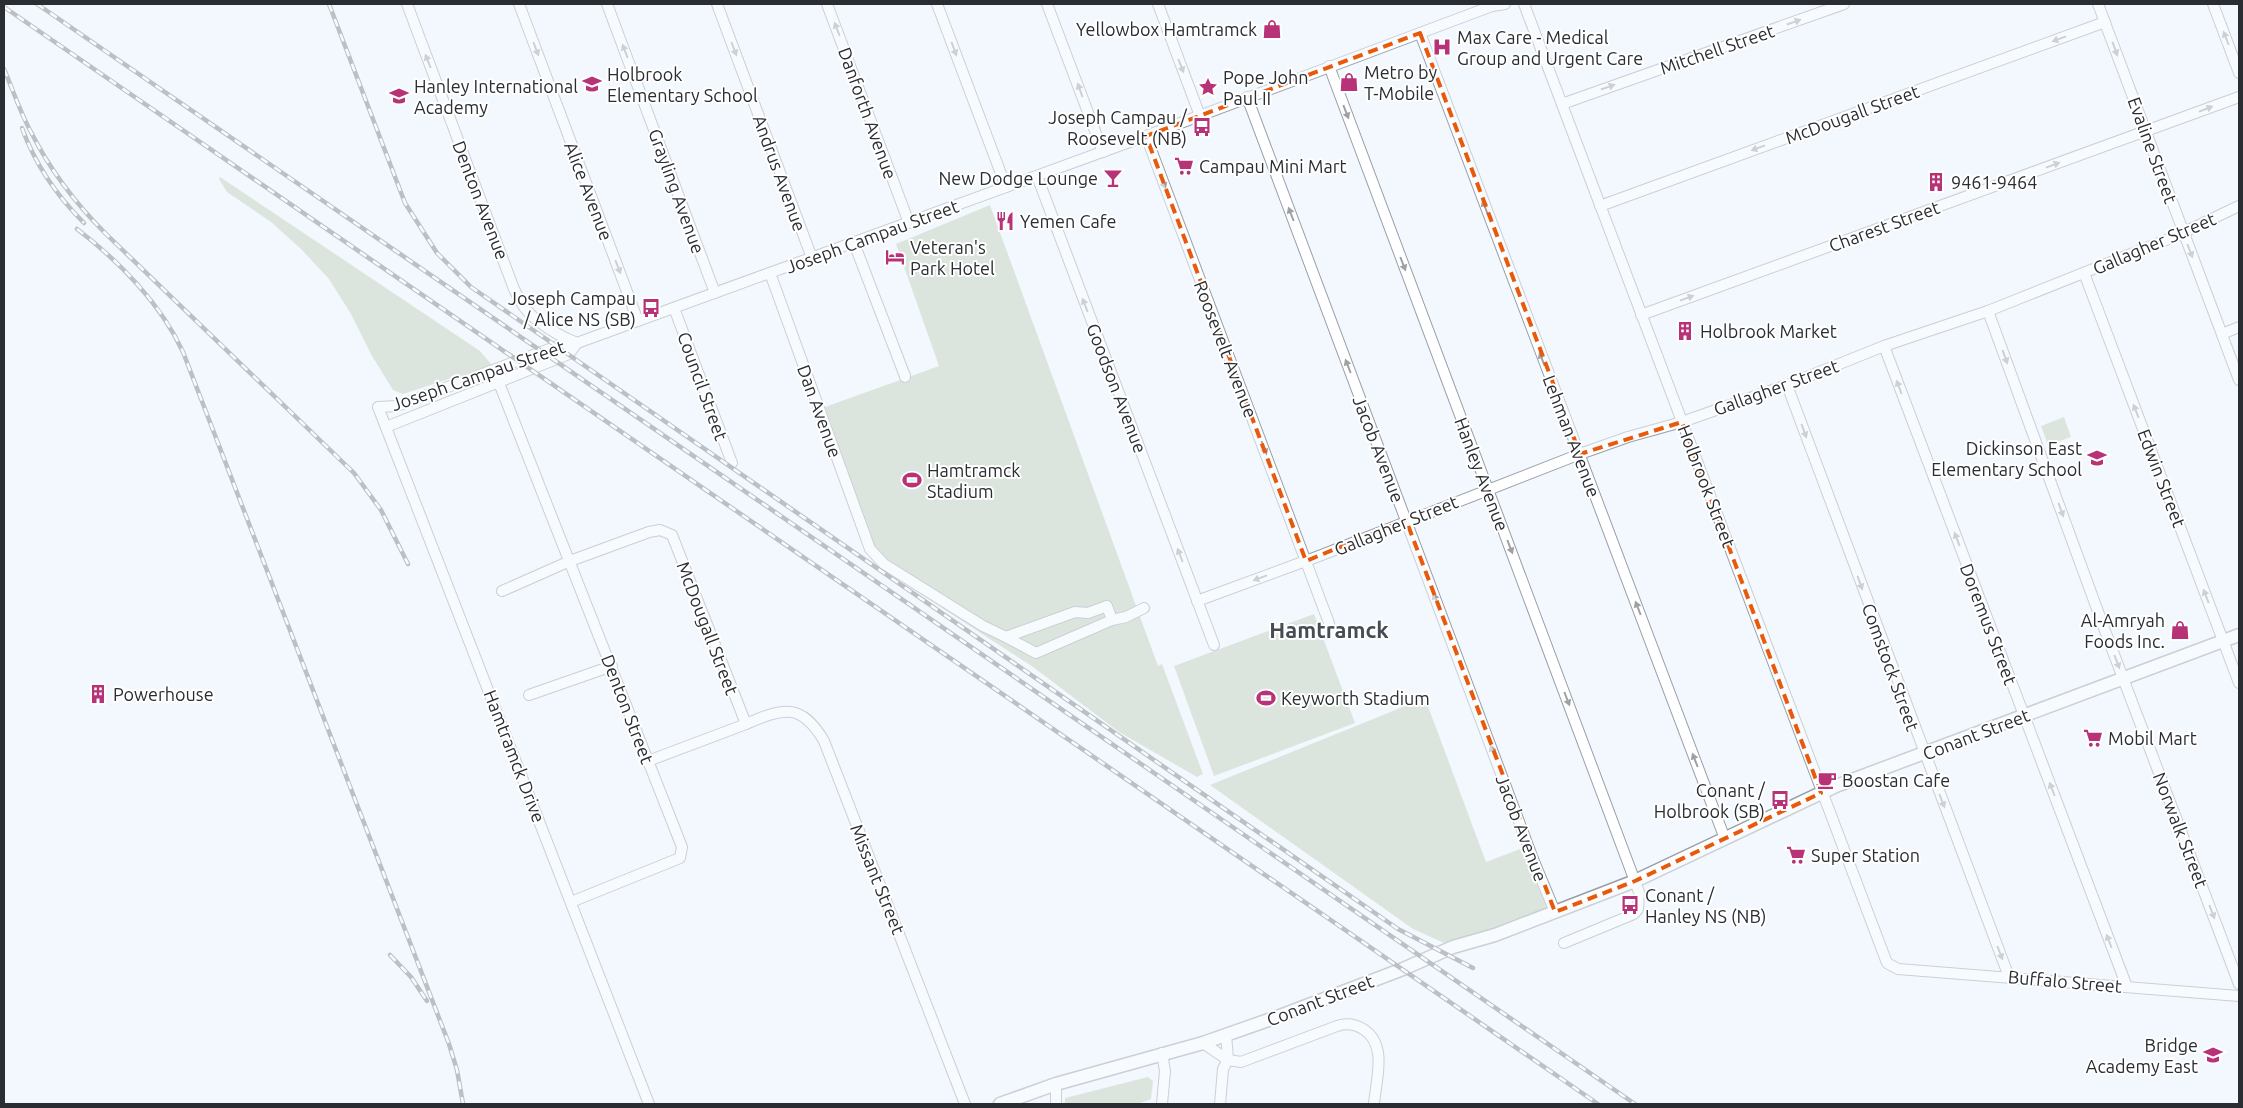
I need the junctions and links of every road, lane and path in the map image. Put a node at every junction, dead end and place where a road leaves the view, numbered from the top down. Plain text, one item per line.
1 (406, 4) edge
2 (519, 4) edge
3 (607, 4) edge
4 (717, 4) edge
5 (827, 4) edge
6 (937, 4) edge
7 (1047, 4) edge
8 (1158, 4) edge
9 (1505, 4) edge
10 (1524, 4) edge
11 (1844, 4) edge
12 (2098, 4) edge
13 (2213, 4) edge
14 (2105, 22) junction
15 (1420, 33) junction
16 (1328, 66) junction
17 (2239, 73) edge
18 (2239, 97) edge
19 (1247, 98) junction
20 (1562, 104) junction
21 (1200, 116) junction
22 (2146, 131) junction
23 (1146, 136) junction
24 (1103, 152) junction
25 (1037, 176) junction
26 (1006, 187) junction
27 (1600, 206) junction
28 (2239, 206) edge
29 (909, 223) junction
30 (2183, 232) junction
31 (854, 243) junction
32 (812, 258) junction
33 (2084, 273) junction
34 (770, 274) junction
35 (715, 293) junction
36 (674, 308) junction
37 (1988, 311) junction
38 (1641, 315) junction
39 (638, 321) junction
40 (2239, 327) edge
41 (2222, 334) junction
42 (576, 343) junction
43 (1884, 346) junction
44 (494, 370) junction
45 (905, 375) dead end
46 (2239, 380) edge
47 (498, 382) junction
48 (1787, 385) junction
49 (378, 407) joint
50 (1682, 422) junction
51 (386, 427) junction
52 (1580, 454) junction
53 (732, 463) dead end
54 (1488, 489) junction
55 (1406, 520) junction
56 (570, 561) junction
57 (1306, 561) junction
58 (502, 590) dead end
59 (1197, 601) junction
60 (1144, 608) dead end
61 (1112, 620) junction
62 (1329, 623) dead end
63 (2239, 635) edge
64 (1006, 637) junction
65 (2224, 641) junction
66 (1214, 645) dead end
67 (612, 666) junction
68 (2123, 679) junction
69 (2239, 683) edge
70 (529, 695) dead end
71 (2024, 716) junction
72 (746, 724) junction
73 (1924, 754) junction
74 (648, 761) junction
75 (1822, 793) junction
76 (1725, 839) junction
77 (1635, 881) junction
78 (571, 902) junction
79 (1555, 912) junction
80 (1564, 943) dead end
81 (1892, 967) joint
82 (2009, 977) junction
83 (2239, 984) edge
84 (2127, 987) junction
85 (2239, 996) edge
86 (1226, 1034) junction
87 (1203, 1042) junction
88 (1162, 1053) junction
89 (1228, 1060) junction
90 (1056, 1084) junction
91 (649, 1104) edge
92 (965, 1104) edge
93 (1000, 1104) edge
94 (1056, 1104) edge
95 (1162, 1104) edge
96 (1220, 1104) edge
97 (1374, 1104) edge

42 -> 1 street, Denton Avenue
2 -> 39 street, Alice Avenue
35 -> 3 street, Grayling Avenue
4 -> 32 street, Andrus Avenue
29 -> 5 street, Danforth Avenue
6 -> 26 street
24 -> 7 street
8 -> 21 street
9 - 15 street, Joseph Campau Street
10 - 20 street, Holbrook Street
20 -> 11 street, Mitchell Street
12 - 14 street, Evaline Street
17 -> 13 street
14 -> 22 street, Evaline Street
14 -> 27 street, McDougall Street
15 - 16 street, Joseph Campau Street
52 -> 15 street, Lehman Avenue
16 - 19 street, Joseph Campau Street
16 -> 54 street, Hanley Avenue
22 -> 18 street, Charest Street
19 - 21 street, Joseph Campau Street
55 -> 19 street, Jacob Avenue
20 - 27 street, Holbrook Street
21 - 23 street, Joseph Campau Street
22 - 30 street, Evaline Street
38 -> 22 street, Charest Street
23 - 24 street, Joseph Campau Street
23 -> 57 street, Roosevelt Avenue
24 - 25 street, Joseph Campau Street
25 - 26 street, Joseph Campau Street
59 -> 25 street, Goodson Avenue
26 - 29 street, Joseph Campau Street
27 - 38 street, Holbrook Street
28 - 30 street, Gallagher Street
29 - 31 street, Joseph Campau Street
30 - 33 street, Gallagher Street
30 -> 41 street, Evaline Street
31 - 32 street, Joseph Campau Street
31 - 45 street
32 - 34 street, Joseph Campau Street
33 - 37 street, Gallagher Street
65 -> 33 street, Edwin Street
34 - 35 street, Joseph Campau Street
34 - 64 street, Dan Avenue
35 - 36 street, Joseph Campau Street
36 - 39 street, Joseph Campau Street
36 - 53 street, Council Street
37 - 43 street, Gallagher Street
37 -> 68 street, Norwalk Street
38 - 50 street, Holbrook Street
39 - 42 street, Joseph Campau Street
40 - 41 street
41 - 46 street, Evaline Street
42 - 44 street, Joseph Campau Street
42 - 47 street, Joseph Campau Street
43 - 48 street, Gallagher Street
71 -> 43 street, Doremus Street
44 - 47 street
44 - 49 street, Joseph Campau Street
47 - 51 street, Joseph Campau Street
47 - 56 street
48 - 50 street, Gallagher Street
48 -> 73 street, Comstock Street
49 - 51 street, Hamtramck Drive
50 - 52 street, Gallagher Street
50 - 75 street, Holbrook Street
51 - 78 street, Hamtramck Drive
52 - 54 street, Gallagher Street
76 -> 52 street, Lehman Avenue
54 - 55 street, Gallagher Street
54 -> 77 street, Hanley Avenue
55 - 57 street, Gallagher Street
79 -> 55 street, Jacob Avenue
56 - 58 street
56 - 67 street, Denton Street
56 - 72 street, McDougall Street
57 -> 59 street, Gallagher Street
57 - 62 street, Roosevelt Avenue
59 - 66 street, Goodson Avenue
60 - 61 street
61 - 64 street
61 - 64 street
63 - 65 main road, Conant Street
65 - 68 main road, Conant Street
65 - 69 street, Edwin Street
67 - 70 street
67 - 74 street, Denton Street
68 - 71 main road, Conant Street
68 -> 83 street, Norwalk Street
71 - 73 main road, Conant Street
84 -> 71 street, Doremus Street
72 - 74 street
72 - 92 street, Missant Street
73 - 75 main road, Conant Street
73 -> 82 street, Comstock Street
74 - 78 street, Denton Street
75 - 76 main road, Conant Street
75 - 81 street, Holbrook Street
76 - 77 main road, Conant Street
77 - 79 main road, Conant Street
77 - 80 street
78 - 91 street, Hamtramck Drive
79 - 86 main road, Conant Street
81 - 82 street, Buffalo Street
82 - 84 street, Buffalo Street
84 - 85 street, Buffalo Street
86 - 87 main road, Conant Street
86 - 89 street
87 - 88 main road, Conant Street
87 - 89 street
88 - 90 main road, Conant Street
88 - 95 street
89 - 96 street
89 - 97 street
90 - 93 main road, Conant Street
90 - 94 street

